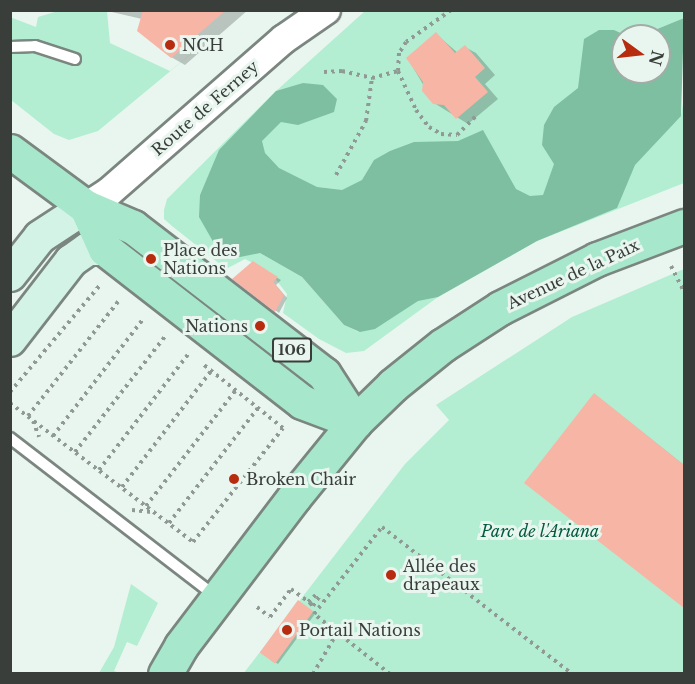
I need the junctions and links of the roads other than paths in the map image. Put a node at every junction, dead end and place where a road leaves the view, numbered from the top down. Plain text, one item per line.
1 (326, 10) edge
2 (10, 47) edge
3 (75, 59) dead end
4 (10, 151) edge
5 (86, 207) junction
6 (684, 226) edge
7 (105, 249) junction
8 (10, 275) edge
9 (10, 340) edge
10 (355, 422) junction
11 (10, 438) edge
12 (217, 598) junction
13 (165, 674) edge

1 - 5 street, Route de Ferney
2 - 3 lane
4 - 5 main road
5 - 7 main road, 106
5 - 8 main road
5 - 10 main road, 106
6 - 10 main road, Avenue de la Paix
7 - 9 main road
7 - 10 main road, 106
10 - 12 main road
11 - 12 lane
12 - 13 main road

